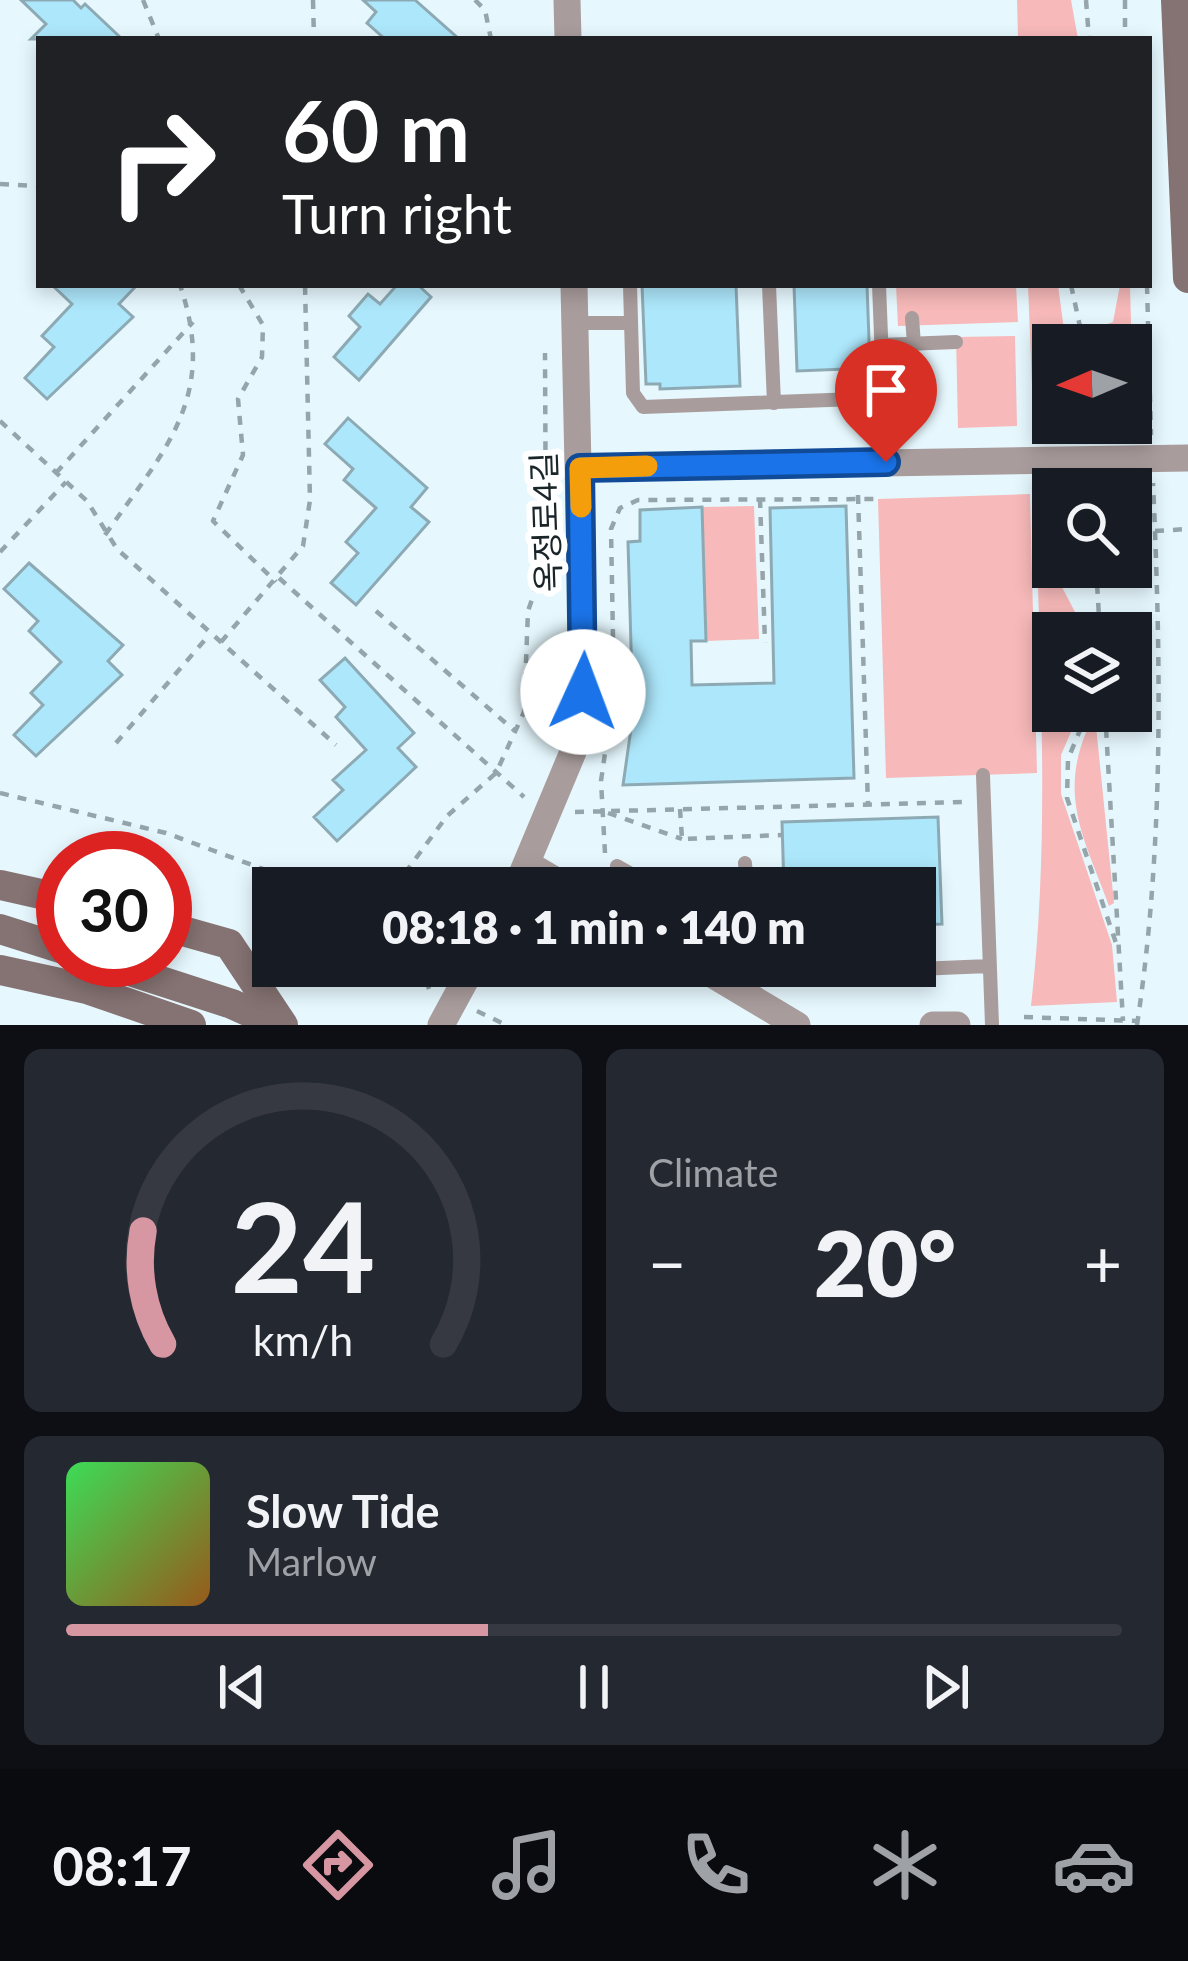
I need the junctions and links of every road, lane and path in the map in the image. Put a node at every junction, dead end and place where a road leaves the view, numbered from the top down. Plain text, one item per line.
1 (143, 0) edge
2 (313, 0) edge
3 (476, 0) edge
4 (567, 0) edge
5 (1086, 0) edge
6 (1125, 0) edge
7 (1175, 0) edge
8 (158, 36) edge
9 (314, 36) edge
10 (490, 36) edge
11 (568, 36) edge
12 (1089, 36) edge
13 (1125, 36) edge
14 (0, 184) edge
15 (36, 186) edge
16 (1188, 278) edge
17 (181, 288) edge
18 (241, 288) edge
19 (305, 288) edge
20 (574, 288) edge
21 (630, 288) edge
22 (769, 288) edge
23 (879, 288) edge
24 (1072, 288) edge
25 (1147, 288) edge
26 (912, 318) dead end
27 (193, 322) junction
28 (575, 323) junction
29 (631, 323) junction
30 (1079, 324) edge
31 (956, 342) dead end
32 (914, 344) junction
33 (881, 346) junction
34 (545, 353) dead end
35 (883, 398) junction
36 (774, 403) junction
37 (0, 421) edge
38 (1152, 456) junction
39 (1188, 458) edge
40 (886, 462) junction
41 (580, 468) junction
42 (56, 473) junction
43 (66, 482) junction
44 (858, 495) junction
45 (760, 497) junction
46 (878, 499) dead end
47 (1188, 530) edge
48 (1155, 531) junction
49 (105, 535) junction
50 (0, 552) edge
51 (278, 580) junction
52 (376, 610) dead end
53 (211, 633) junction
54 (221, 642) junction
55 (765, 643) dead end
56 (515, 731) junction
57 (1079, 732) edge
58 (1106, 732) edge
59 (116, 742) dead end
60 (336, 745) dead end
61 (496, 773) junction
62 (982, 775) dead end
63 (0, 793) edge
64 (524, 797) dead end
65 (984, 802) junction
66 (868, 805) junction
67 (680, 809) junction
68 (602, 811) junction
69 (565, 812) dead end
70 (782, 835) dead end
71 (682, 839) junction
72 (746, 863) dead end
73 (617, 866) edge
74 (257, 867) edge
75 (409, 867) edge
76 (525, 867) edge
77 (746, 867) edge
78 (0, 885) edge
79 (36, 893) edge
80 (0, 929) edge
81 (192, 934) edge
82 (36, 940) edge
83 (1119, 951) junction
84 (989, 965) junction
85 (936, 968) edge
86 (0, 970) edge
87 (179, 987) edge
88 (429, 987) edge
89 (461, 987) edge
90 (733, 987) edge
91 (430, 991) dead end
92 (473, 1010) dead end
93 (1024, 1018) dead end
94 (1124, 1021) junction
95 (1095, 1022) edge
96 (1137, 1023) edge
97 (191, 1025) edge
98 (280, 1025) edge
99 (441, 1025) edge
100 (506, 1025) edge
101 (797, 1025) edge
102 (933, 1025) edge
103 (957, 1025) edge
104 (992, 1025) edge

1 - 8 path
2 - 9 path
3 - 10 path
4 - 11 street
5 - 12 path
6 - 13 path
7 - 16 main road
14 - 15 path
17 - 27 path
18 - 51 path
19 - 51 path
20 - 28 street, 옥정로4길
21 - 29 lane
22 - 36 lane
23 - 33 lane
24 - 30 path
25 - 38 path
26 - 32 lane
27 - 42 path
27 - 49 path
28 - 29 lane
28 - 41 street, 옥정로4길
29 - 36 lane
31 - 32 lane
32 - 33 lane
33 - 35 lane
34 - 56 path
35 - 36 lane
35 - 40 lane
37 - 42 path
38 - 39 street
38 - 40 street
38 - 48 path
40 - 41 street
41 - 76 street, 옥정로4길
42 - 43 path
43 - 49 path
43 - 50 path
44 - 45 path
44 - 46 path
44 - 66 path
45 - 55 path
45 - 68 path
47 - 48 path
48 - 96 path
49 - 53 path
51 - 54 path
51 - 61 path
52 - 56 path
53 - 54 path
53 - 59 path
54 - 60 path
56 - 61 path
57 - 83 path
58 - 83 path
61 - 64 path
61 - 75 path
62 - 65 lane
63 - 74 path
65 - 66 path
65 - 84 lane
66 - 67 path
67 - 68 path
67 - 71 path
68 - 69 path
68 - 71 path
68 - 73 path
70 - 71 path
72 - 77 lane
78 - 79 main road
80 - 82 main road
81 - 98 main road
83 - 94 path
84 - 85 lane
84 - 104 lane
86 - 97 main road
87 - 98 main road
88 - 91 path
89 - 99 street
90 - 101 street
92 - 100 path
93 - 95 path
94 - 95 path
94 - 96 path
102 - 103 street

